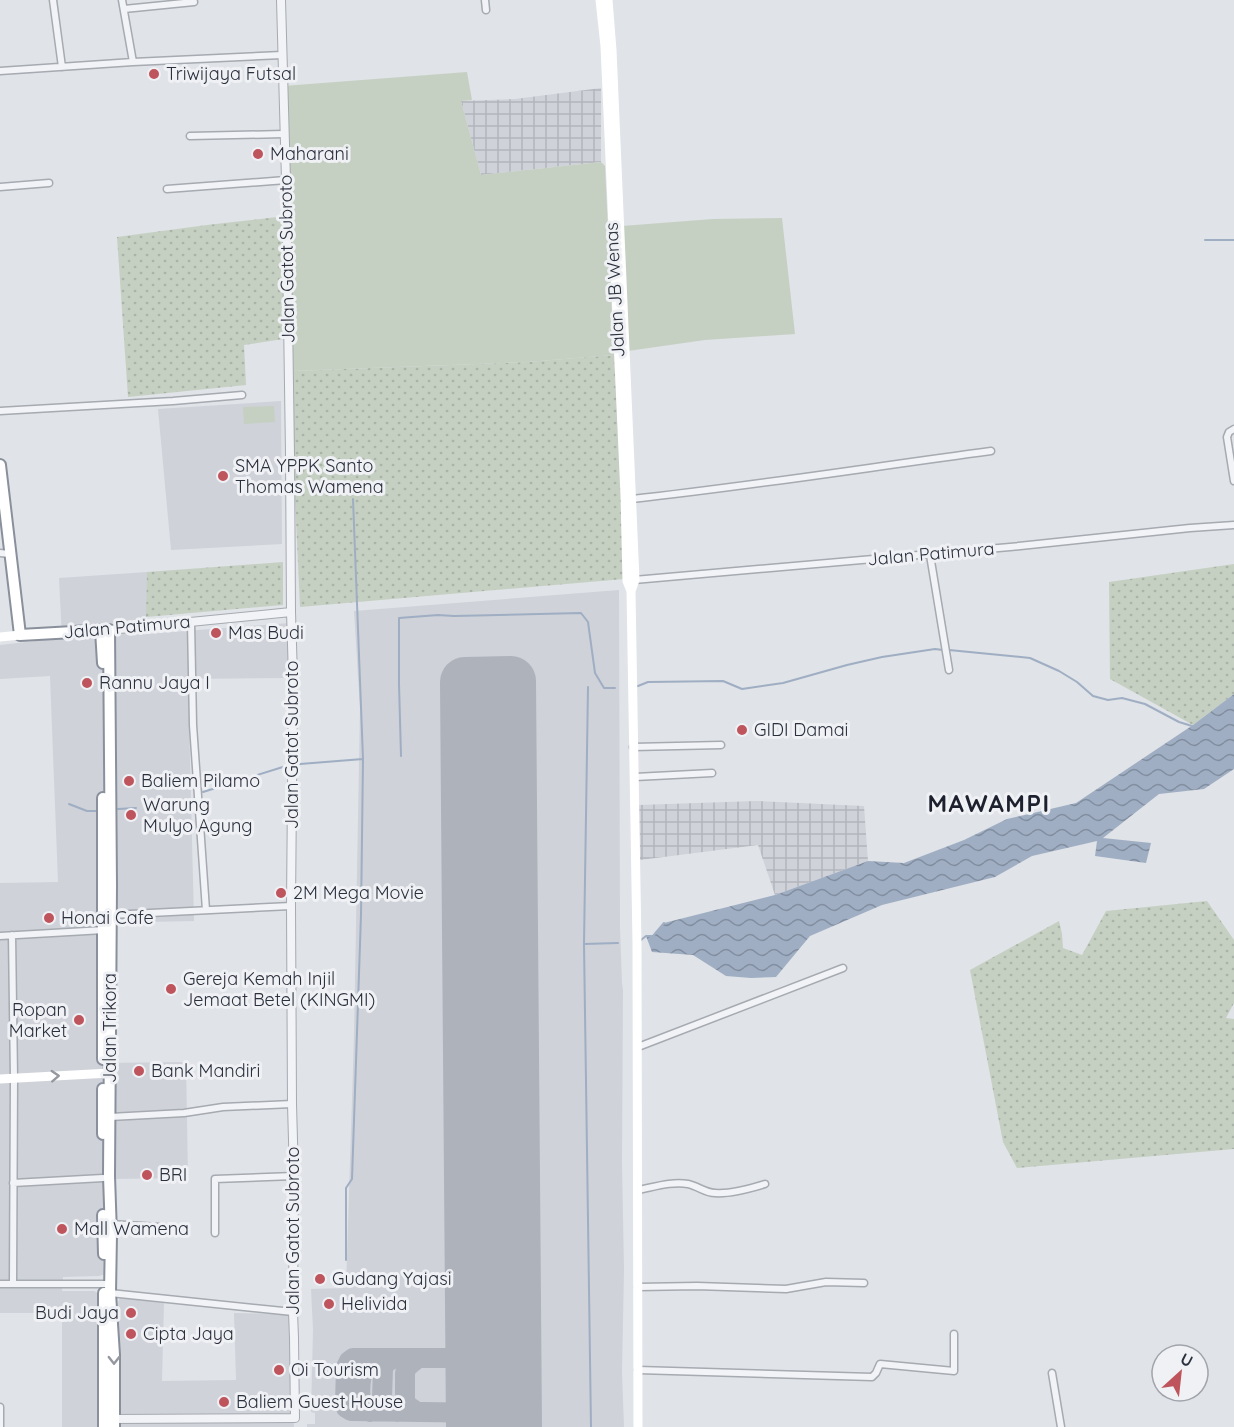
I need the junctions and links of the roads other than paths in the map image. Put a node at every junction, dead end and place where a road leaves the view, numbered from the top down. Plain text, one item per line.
1 (53, 0) edge
2 (122, 0) edge
3 (281, 0) edge
4 (485, 0) edge
5 (600, 0) edge
6 (608, 0) edge
7 (194, 3) dead end
8 (124, 9) junction
9 (486, 10) dead end
10 (282, 55) junction
11 (133, 62) junction
12 (62, 67) junction
13 (0, 71) edge
14 (611, 116) junction
15 (284, 134) junction
16 (190, 136) dead end
17 (286, 180) junction
18 (49, 183) dead end
19 (0, 187) edge
20 (168, 189) dead end
21 (621, 345) junction
22 (242, 395) dead end
23 (0, 411) edge
24 (1234, 429) edge
25 (991, 451) dead end
26 (0, 465) edge
27 (1234, 473) edge
28 (0, 478) edge
29 (1234, 481) edge
30 (632, 499) junction
31 (1234, 525) edge
32 (5, 553) edge
33 (930, 555) junction
34 (631, 580) junction
35 (291, 612) junction
36 (191, 622) junction
37 (105, 630) junction
38 (20, 635) junction
39 (0, 637) edge
40 (949, 670) dead end
41 (721, 745) dead end
42 (633, 747) junction
43 (712, 773) dead end
44 (635, 777) junction
45 (291, 906) junction
46 (206, 910) junction
47 (107, 915) junction
48 (107, 929) junction
49 (12, 935) junction
50 (0, 936) edge
51 (843, 968) dead end
52 (638, 1047) junction
53 (107, 1074) junction
54 (14, 1078) junction
55 (0, 1079) edge
56 (292, 1104) junction
57 (110, 1117) junction
58 (294, 1176) junction
59 (103, 1178) junction
60 (13, 1182) junction
61 (765, 1184) dead end
62 (638, 1191) junction
63 (107, 1225) junction
64 (175, 1228) dead end
65 (215, 1233) dead end
66 (864, 1283) dead end
67 (0, 1284) edge
68 (13, 1284) junction
69 (108, 1287) junction
70 (638, 1287) junction
71 (293, 1312) junction
72 (954, 1334) dead end
73 (638, 1370) junction
74 (1052, 1373) dead end
75 (0, 1407) edge
76 (109, 1423) edge
77 (0, 1427) edge
78 (638, 1427) edge
79 (1061, 1427) edge

1 - 12 street
2 - 8 street
3 - 10 street, Jalan Gatot Subroto
4 - 9 street
5 - 14 main road, Jalan JB Wenas
6 - 14 main road, Jalan JB Wenas
7 - 8 street
8 - 11 street
10 - 11 street
10 - 15 street, Jalan Gatot Subroto
11 - 12 street
12 - 13 street
14 - 21 main road, Jalan JB Wenas
15 - 16 street
15 - 17 street, Jalan Gatot Subroto
17 - 20 street
17 - 35 street, Jalan Gatot Subroto
18 - 19 street
21 - 30 main road, Jalan JB Wenas
21 - 34 main road, Jalan JB Wenas
22 - 23 street
24 - 27 street
25 - 30 street
26 - 28 highway
27 - 29 street
28 - 32 highway
30 - 34 main road, Jalan JB Wenas
31 - 33 street, Jalan Patimura
32 - 38 highway
33 - 34 street, Jalan Patimura
33 - 40 street
34 - 42 main road
35 - 36 street, Jalan Patimura
35 - 45 street, Jalan Gatot Subroto
36 - 37 street, Jalan Patimura
36 - 46 street
37 - 38 highway, Jalan Patimura
37 - 47 highway, Jalan Trikora
38 - 39 main road, Jalan Patimura
41 - 42 street
42 - 44 main road
43 - 44 street
44 - 52 main road
45 - 46 street
45 - 56 street, Jalan Gatot Subroto
46 - 47 street
47 - 48 highway, Jalan Trikora
48 - 49 street
48 - 53 highway, Jalan Trikora
49 - 50 street
49 - 54 street
51 - 52 street
52 - 62 main road
54 -> 53 main road
53 - 57 highway, Jalan Trikora
53 - 59 highway, Jalan Trikora
54 - 55 main road
54 - 60 street
56 - 57 street
56 - 58 street, Jalan Gatot Subroto
57 - 63 highway, Jalan Trikora
58 - 65 street
58 - 71 street, Jalan Gatot Subroto
59 - 60 street
59 - 63 highway, Jalan Trikora
60 - 68 street
61 - 62 street
62 - 70 main road
63 - 64 street
63 - 69 highway, Jalan Trikora
66 - 70 street
67 - 68 street
68 - 69 street
69 - 71 street
69 - 76 highway, Jalan Trikora
70 - 73 main road
71 - 76 street, Jalan Gatot Subroto
72 - 73 street
73 - 78 main road
74 - 79 street
75 - 77 street

